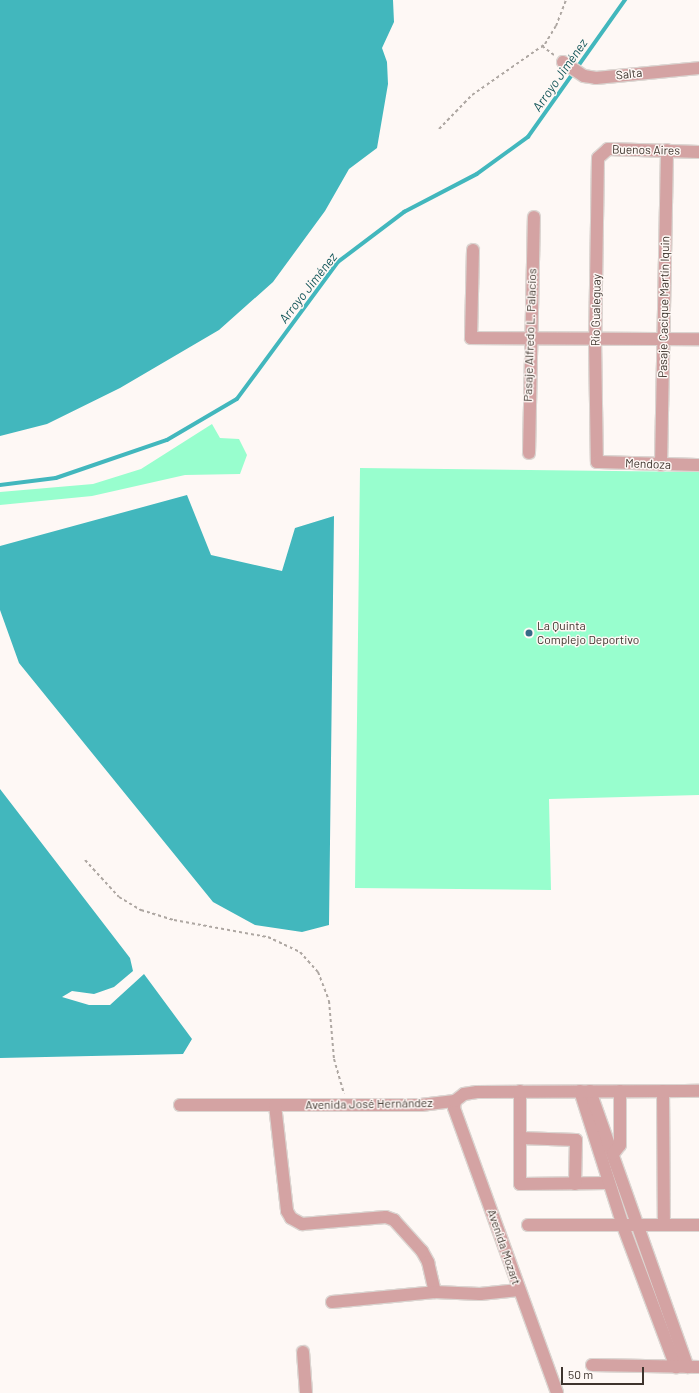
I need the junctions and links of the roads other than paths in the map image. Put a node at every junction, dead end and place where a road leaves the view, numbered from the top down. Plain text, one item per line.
1 (563, 62) road end
2 (699, 68) edge
3 (667, 150) junction
4 (699, 152) edge
5 (598, 158) joint
6 (534, 217) dead end
7 (473, 250) dead end
8 (531, 339) junction
9 (699, 339) edge
10 (595, 340) junction
11 (663, 340) junction
12 (529, 453) dead end
13 (597, 462) joint
14 (661, 465) junction
15 (699, 465) edge
16 (520, 1091) junction
17 (585, 1091) junction
18 (620, 1091) junction
19 (663, 1091) junction
20 (699, 1091) edge
21 (455, 1101) junction
22 (180, 1105) dead end
23 (275, 1105) junction
24 (520, 1138) junction
25 (613, 1154) junction
26 (608, 1183) junction
27 (575, 1184) junction
28 (528, 1225) dead end
29 (664, 1225) junction
30 (699, 1225) edge
31 (623, 1226) junction
32 (638, 1226) junction
33 (519, 1290) junction
34 (435, 1292) junction
35 (332, 1302) dead end
36 (303, 1352) dead end
37 (592, 1365) dead end
38 (688, 1367) edge
39 (306, 1393) edge
40 (557, 1393) edge

1 - 2 street, Salta
3 - 4 street, Buenos Aires
3 - 5 street, Buenos Aires
3 - 11 street, Pasaje Cacique Martín Iquin
5 - 10 street, Río Gualeguay
6 - 8 street, Pasaje Alfredo L. Palacios
7 - 8 street
8 - 10 street
8 - 12 street, Pasaje Alfredo L. Palacios
9 - 11 street
10 - 11 street
10 - 13 street, Río Gualeguay
11 - 14 street, Pasaje Cacique Martín Iquin
13 - 14 street, Mendoza
14 - 15 street, Mendoza
16 - 17 street, Avenida José Hernández
16 - 21 street, Avenida José Hernández
16 - 24 street
17 - 18 street, Avenida José Hernández
17 - 25 street
17 - 26 street
18 - 19 street, Avenida José Hernández
18 - 25 street
19 - 20 street, Avenida José Hernández
19 - 29 street
21 - 23 street, Avenida José Hernández
21 - 33 street, Avenida Mozart
22 - 23 street, Avenida José Hernández
23 - 34 street
24 - 27 street
24 - 27 street
25 - 32 street
26 - 27 street
26 - 31 street
28 - 31 street
29 - 30 street
29 - 32 street
31 - 32 street
31 - 38 street
32 - 38 street
33 - 34 street
33 - 40 street, Avenida Mozart
34 - 35 street
36 - 39 street
37 - 38 street

